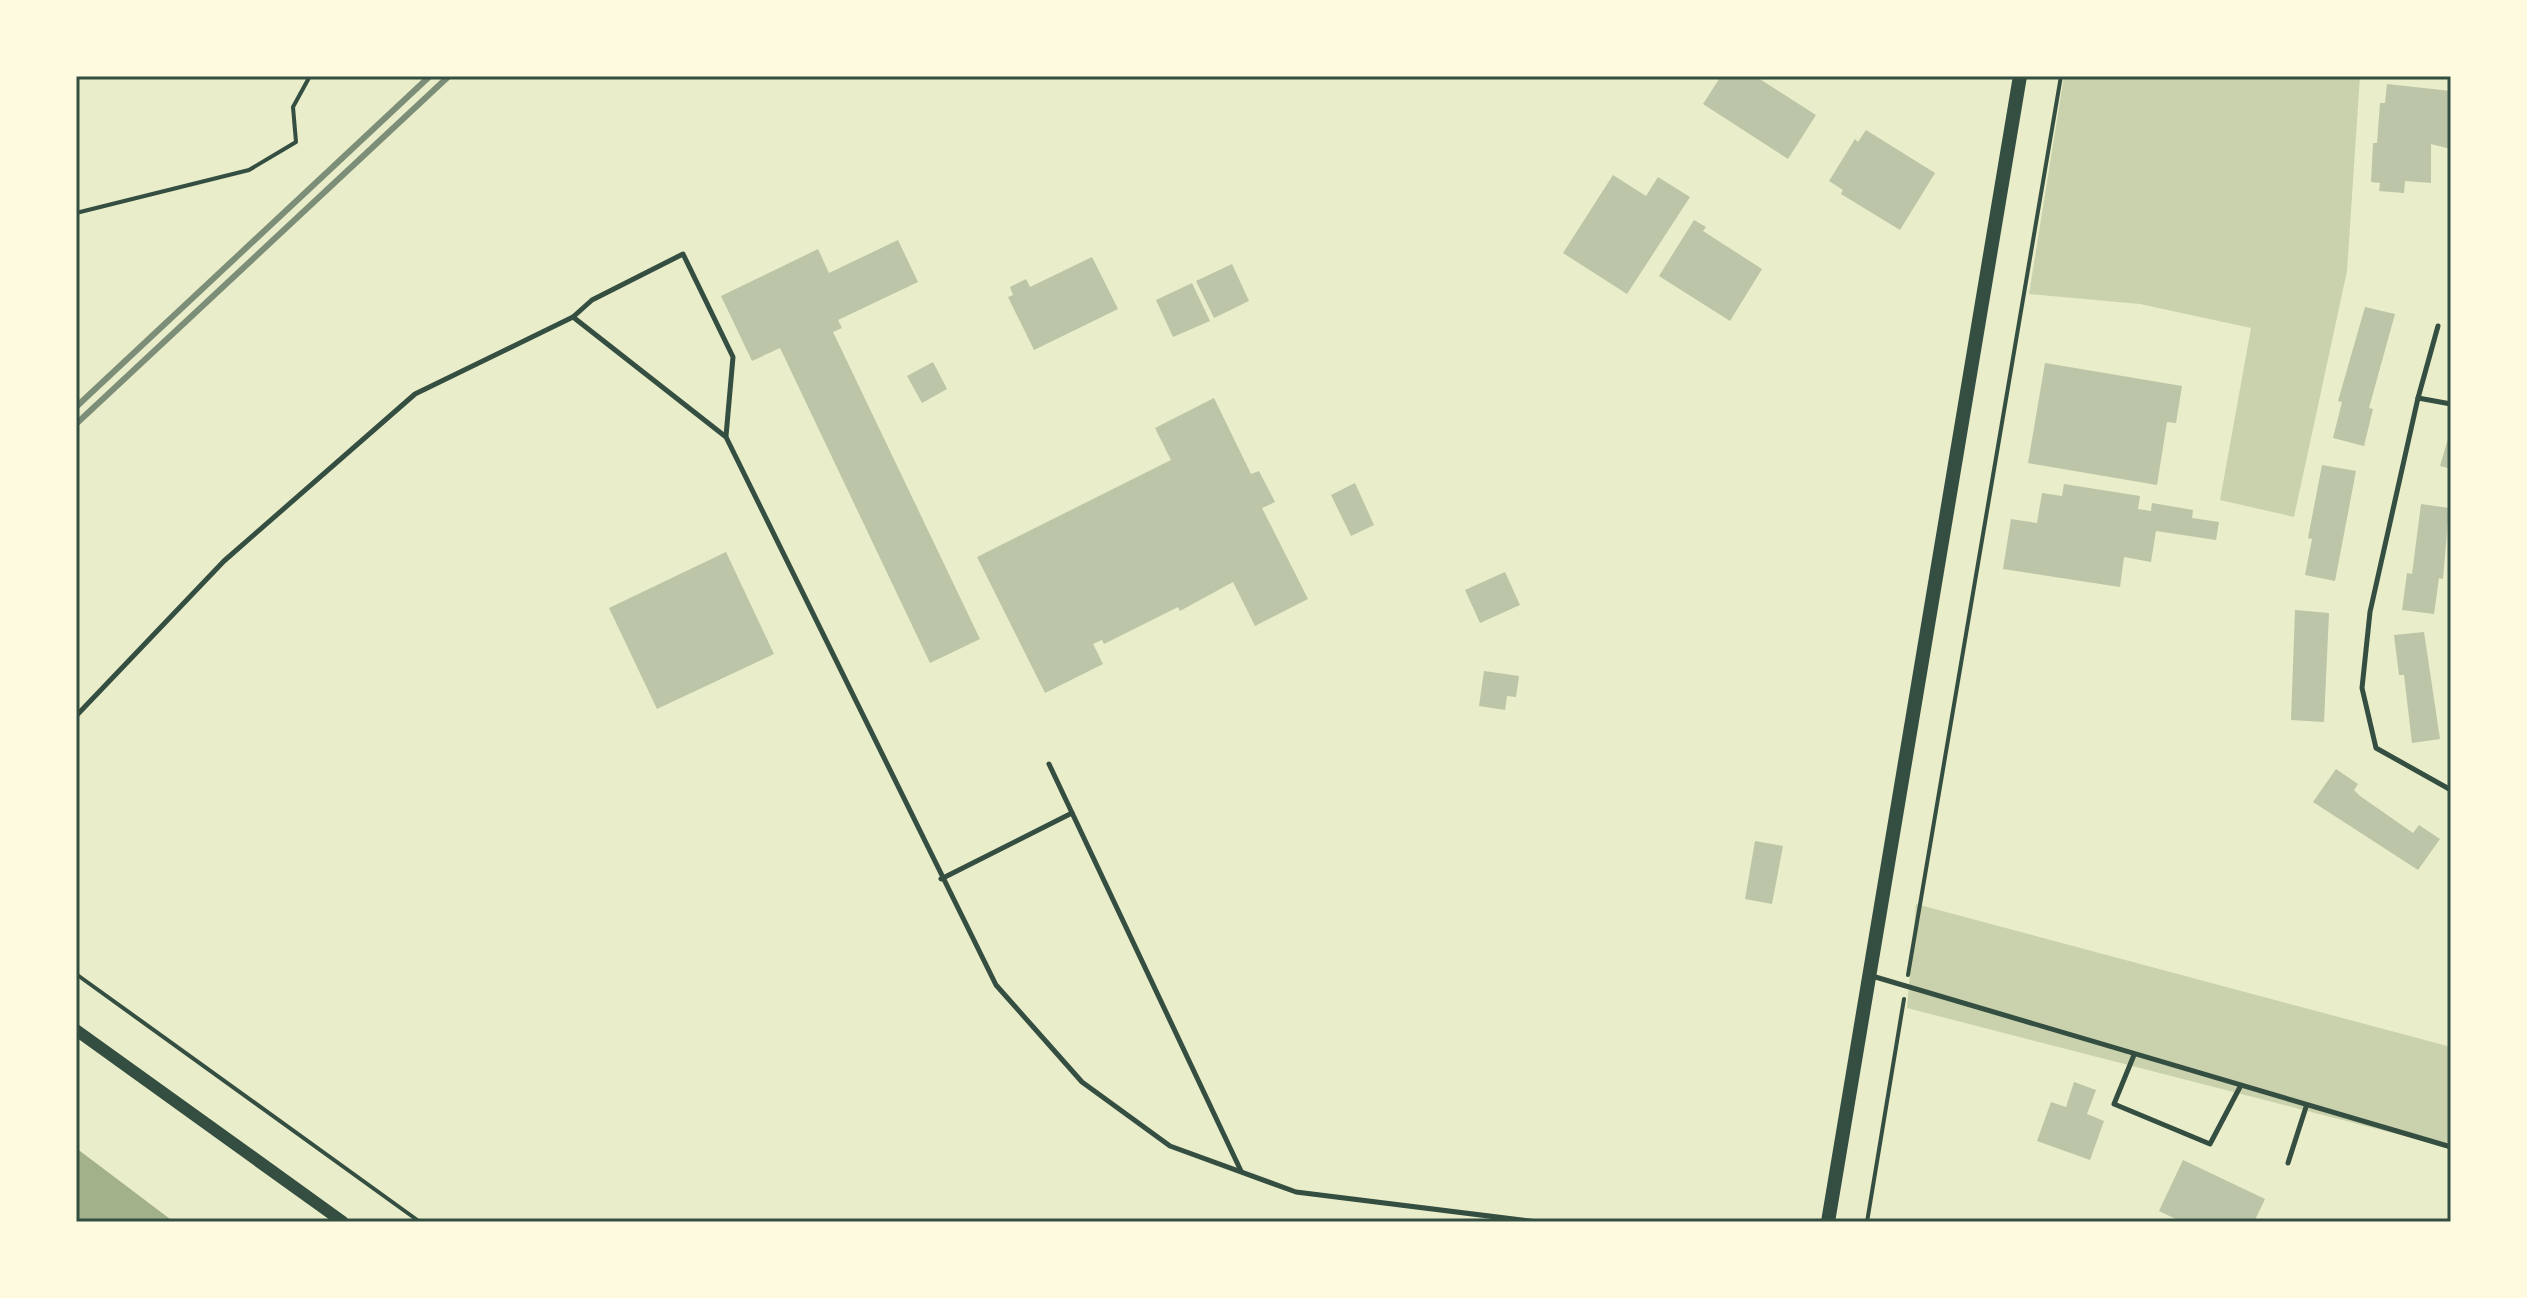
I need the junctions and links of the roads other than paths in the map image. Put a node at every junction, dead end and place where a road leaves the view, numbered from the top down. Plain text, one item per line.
1 (2020, 76) edge
2 (573, 317) junction
3 (2438, 326) dead end
4 (2418, 398) junction
5 (2451, 404) edge
6 (726, 437) junction
7 (76, 716) edge
8 (1049, 764) dead end
9 (2451, 790) edge
10 (1072, 813) junction
11 (941, 879) junction
12 (1867, 975) junction
13 (76, 1030) edge
14 (2134, 1055) junction
15 (2240, 1087) junction
16 (2306, 1107) junction
17 (2451, 1147) edge
18 (2288, 1163) dead end
19 (1241, 1172) junction
20 (343, 1222) edge
21 (1537, 1222) edge
22 (1828, 1222) edge

1 - 12 main road
2 - 6 lane
2 - 6 lane
2 - 7 lane
3 - 4 lane
4 - 5 lane
4 - 9 lane
6 - 11 lane
8 - 10 lane
10 - 11 lane
10 - 19 lane
11 - 19 lane
12 - 14 lane
12 - 22 main road
13 - 20 street
14 - 15 lane
14 - 15 lane
15 - 16 lane
16 - 17 lane
16 - 18 lane
19 - 21 lane

